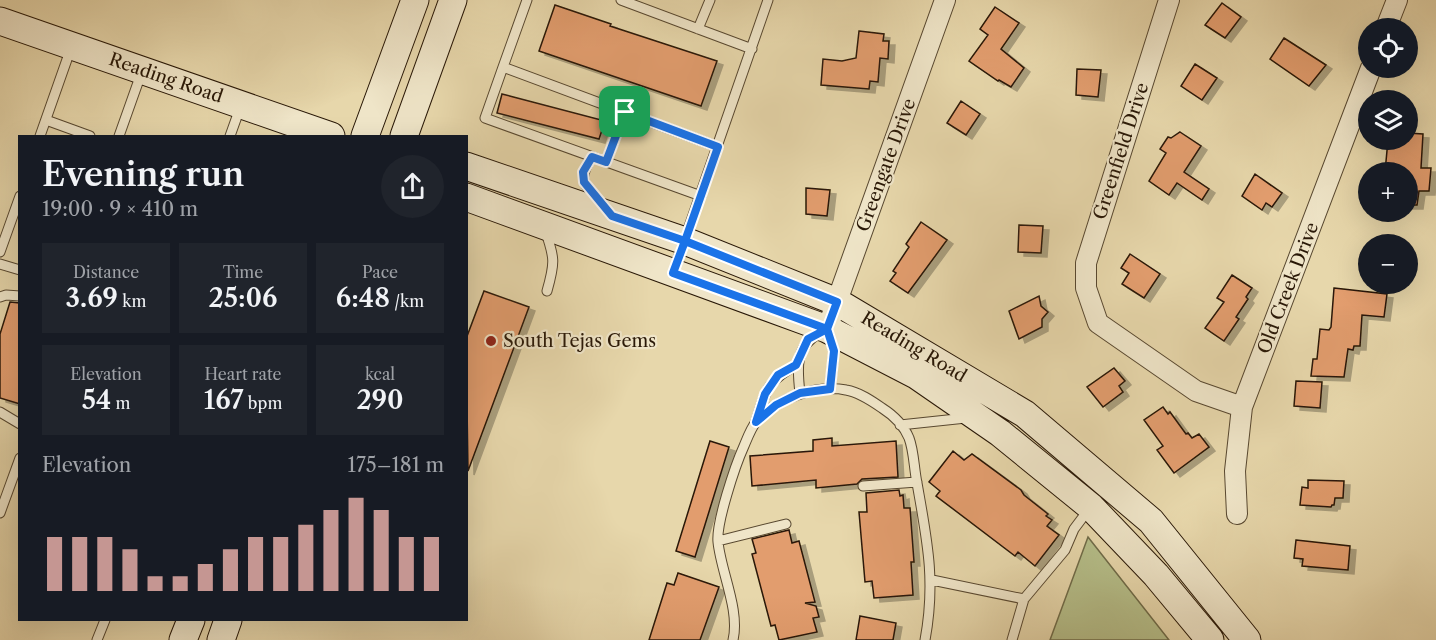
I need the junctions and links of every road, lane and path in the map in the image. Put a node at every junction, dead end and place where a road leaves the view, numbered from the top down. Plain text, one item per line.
1 (415, 0) edge
2 (453, 0) edge
3 (527, 0) edge
4 (621, 0) edge
5 (710, 0) edge
6 (768, 0) edge
7 (945, 0) edge
8 (1169, 0) edge
9 (1397, 0) edge
10 (1390, 18) edge
11 (0, 21) edge
12 (698, 29) junction
13 (72, 45) junction
14 (752, 50) junction
15 (503, 67) junction
16 (143, 69) junction
17 (1367, 78) edge
18 (241, 105) junction
19 (625, 112) junction
20 (46, 120) junction
21 (40, 135) edge
22 (87, 135) edge
23 (119, 135) edge
24 (230, 135) edge
25 (328, 135) edge
26 (365, 135) edge
27 (404, 135) edge
28 (718, 147) junction
29 (592, 157) junction
30 (606, 162) junction
31 (468, 167) edge
32 (700, 196) junction
33 (468, 198) edge
34 (18, 202) edge
35 (612, 216) junction
36 (544, 226) junction
37 (685, 241) junction
38 (0, 252) edge
39 (0, 264) edge
40 (18, 269) edge
41 (673, 273) junction
42 (547, 291) dead end
43 (18, 296) edge
44 (0, 297) edge
45 (837, 302) junction
46 (827, 329) junction
47 (796, 365) junction
48 (830, 389) junction
49 (800, 393) junction
50 (1242, 407) junction
51 (0, 412) edge
52 (977, 416) junction
53 (756, 422) junction
54 (18, 423) edge
55 (900, 425) junction
56 (18, 464) edge
57 (917, 482) junction
58 (863, 486) dead end
59 (1091, 507) junction
60 (0, 513) edge
61 (1237, 514) dead end
62 (786, 524) dead end
63 (718, 541) junction
64 (932, 580) junction
65 (1024, 598) junction
66 (105, 621) edge
67 (191, 621) edge
68 (228, 621) edge
69 (736, 639) edge
70 (97, 640) edge
71 (183, 640) edge
72 (221, 640) edge
73 (925, 640) edge
74 (1012, 640) edge
75 (1210, 640) edge
76 (1247, 640) edge

1 - 26 main road
2 - 27 main road
3 - 15 lane
4 - 12 lane
5 - 12 lane
6 - 14 lane
7 - 45 street, Greengate Drive
8 - 50 street, Greenfield Drive
9 - 10 street
11 - 13 main road, Reading Road
12 - 14 lane
13 - 16 main road, Reading Road
13 - 20 lane
14 - 28 lane
15 - 19 lane
15 - 29 lane
16 - 18 main road, Reading Road
16 - 23 lane
17 - 50 street, Old Creek Drive
18 - 24 lane
18 - 25 main road, Reading Road
19 - 28 lane
19 - 30 lane
20 - 21 lane
20 - 22 lane
28 - 32 lane
29 - 30 lane
29 - 35 lane
30 - 32 lane
31 - 35 main road, Reading Road
32 - 37 lane
33 - 36 main road, Reading Road
34 - 38 lane
35 - 37 main road, Reading Road
36 - 41 main road, Reading Road
36 - 42 lane
37 - 41 lane
37 - 45 main road, Reading Road
39 - 40 lane
41 - 46 main road, Reading Road
43 - 44 lane
45 - 46 street, Greengate Drive
45 - 76 main road, Reading Road
46 - 47 lane
46 - 48 lane
46 - 52 main road, Reading Road
47 - 49 lane
47 - 53 lane
48 - 49 lane
48 - 55 lane
49 - 53 lane
50 - 61 street, Old Creek Drive
51 - 54 lane
52 - 55 lane
52 - 59 main road, Reading Road
53 - 63 lane
55 - 57 lane
56 - 60 lane
57 - 58 lane
57 - 64 lane
59 - 65 lane
59 - 75 main road, Reading Road
62 - 63 lane
63 - 69 lane
64 - 65 lane
64 - 73 lane
65 - 74 lane
66 - 70 lane
67 - 71 main road
68 - 72 main road

